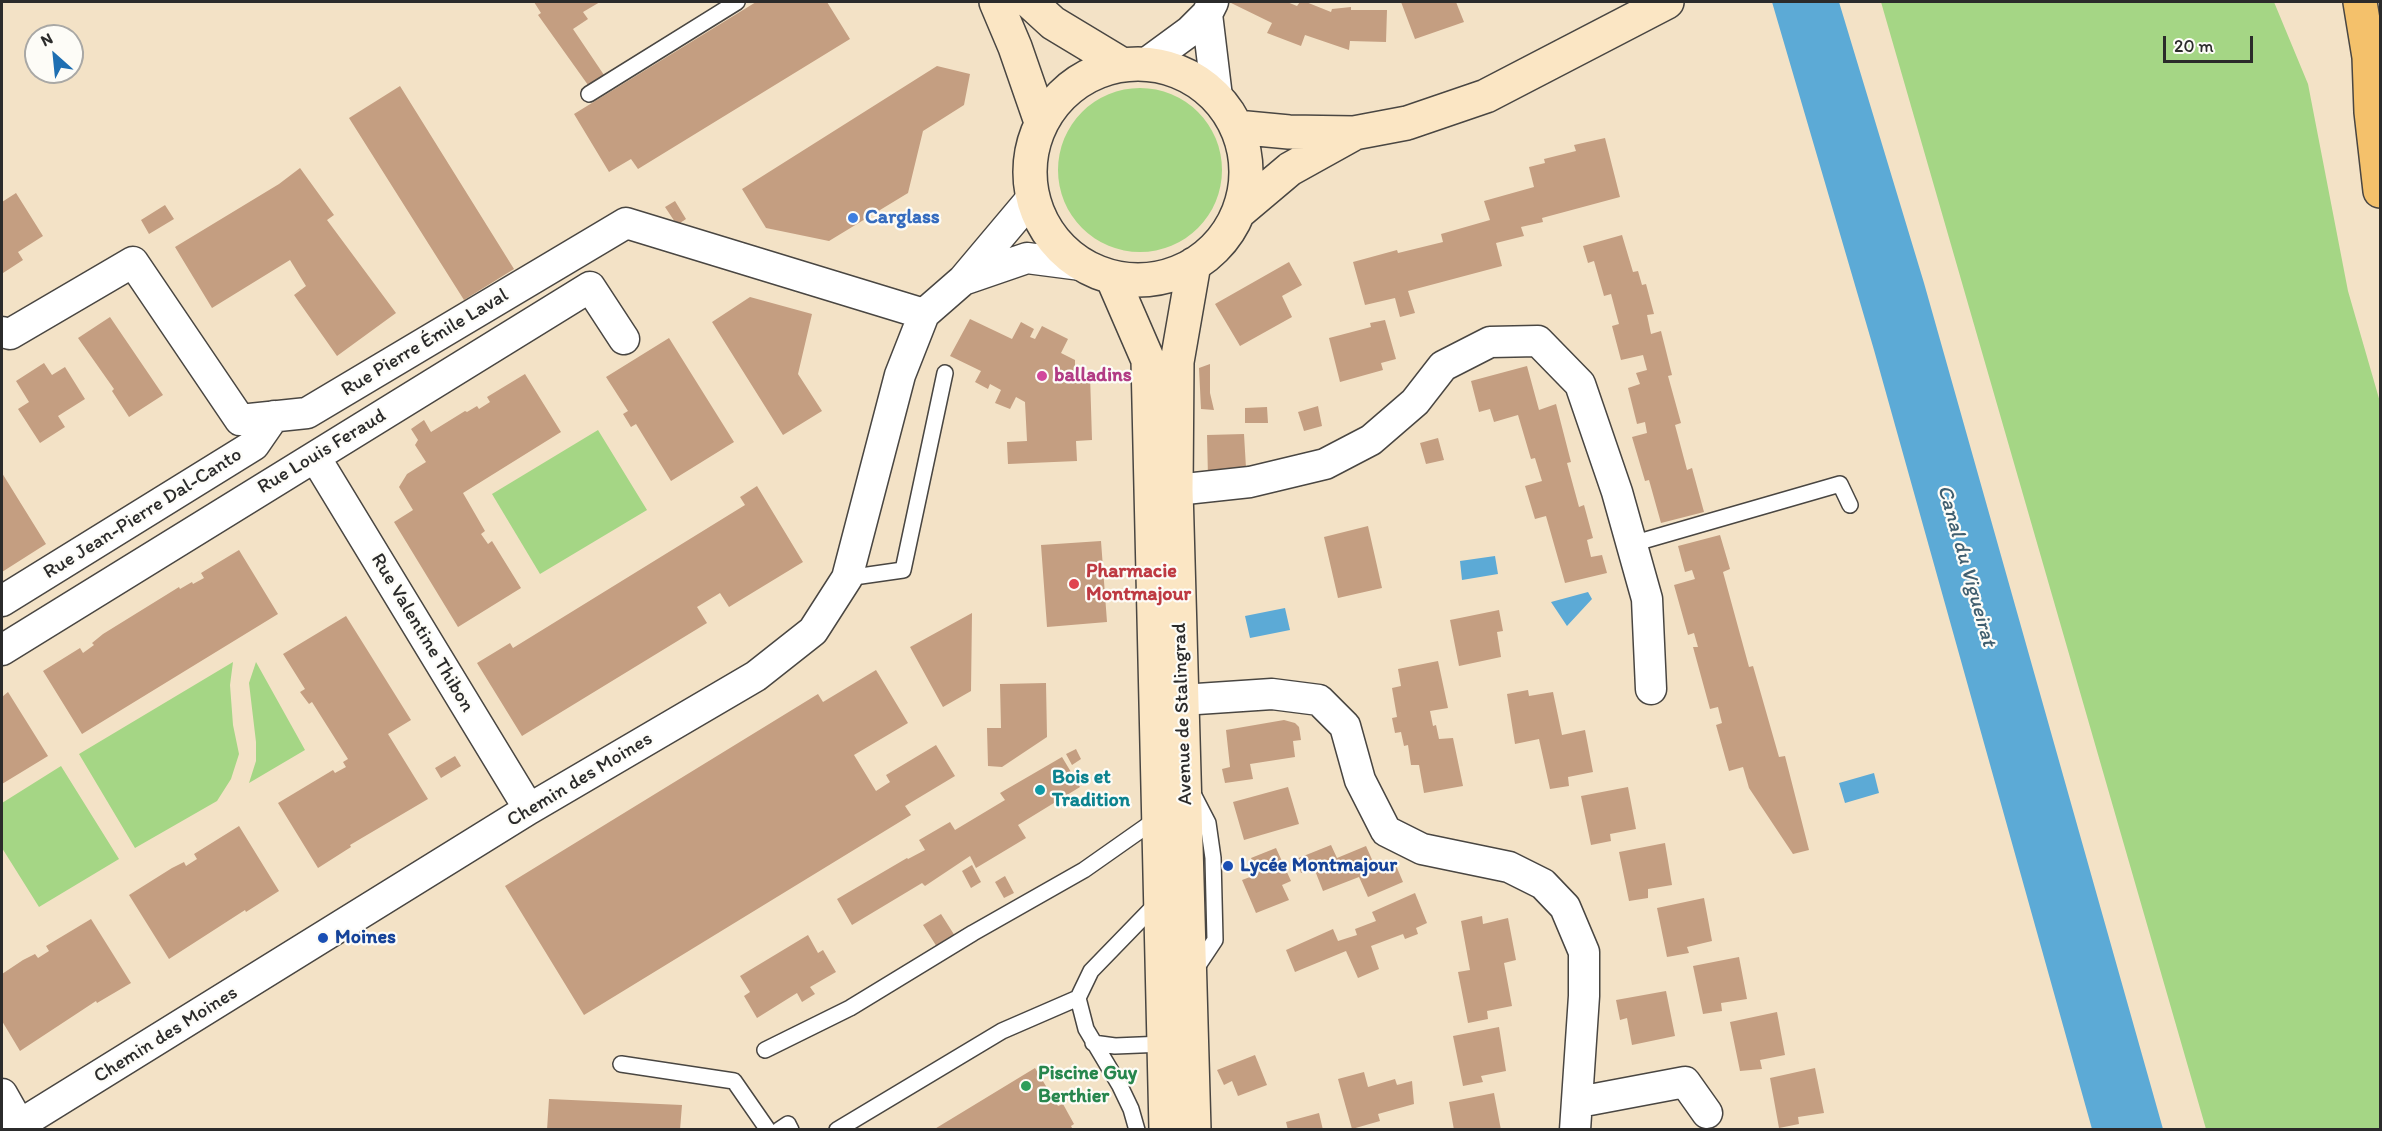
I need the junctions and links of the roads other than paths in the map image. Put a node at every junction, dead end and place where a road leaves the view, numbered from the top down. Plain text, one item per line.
1 (737, 2) edge
2 (996, 2) edge
3 (1030, 2) edge
4 (1667, 2) edge
5 (2360, 2) edge
6 (2379, 2) edge
7 (1210, 8) edge
8 (2369, 57) junction
9 (1133, 64) junction
10 (589, 94) dead end
11 (1217, 98) junction
12 (1041, 122) junction
13 (1236, 126) junction
14 (1354, 133) junction
15 (2380, 191) edge
16 (1032, 198) junction
17 (1239, 212) junction
18 (1194, 264) junction
19 (1082, 265) junction
20 (1112, 277) junction
21 (963, 280) junction
22 (924, 314) junction
23 (2, 332) edge
24 (624, 339) dead end
25 (945, 373) dead end
26 (274, 416) junction
27 (315, 457) junction
28 (1164, 505) junction
29 (1850, 505) dead end
30 (1632, 544) junction
31 (847, 578) junction
32 (2, 601) edge
33 (1167, 611) junction
34 (2, 650) edge
35 (1154, 657) junction
36 (1651, 689) dead end
37 (1182, 700) junction
38 (1156, 743) junction
39 (529, 809) junction
40 (1158, 818) junction
41 (1160, 900) junction
42 (1190, 970) junction
43 (1078, 998) junction
44 (1093, 1043) junction
45 (1164, 1044) junction
46 (765, 1050) dead end
47 (621, 1064) dead end
48 (2, 1094) edge
49 (1707, 1113) dead end
50 (1577, 1116) edge
51 (15, 1127) edge
52 (768, 1130) edge
53 (779, 1130) edge
54 (791, 1130) edge
55 (837, 1130) edge
56 (1137, 1130) edge
57 (1166, 1130) edge
58 (1194, 1130) edge

1 - 10 lane
2 - 12 main road
3 - 9 main road
4 - 14 main road
5 - 8 main road
6 - 8 main road
7 - 9 street
7 - 11 street
8 - 15 main road
9 - 11 main road
9 - 12 main road
11 - 13 main road
12 - 16 main road
13 - 14 main road
13 - 17 main road
14 - 17 main road
16 - 19 main road
16 - 21 street, Chemin des Moines
17 - 18 main road
18 - 20 main road
18 - 28 main road, Avenue de Stalingrad
19 - 20 main road
19 - 21 street, Chemin des Moines
20 - 28 main road
21 - 22 street, Chemin des Moines
22 - 26 street, Rue Pierre Émile Laval
22 - 31 street, Chemin des Moines
23 - 26 street, Rue Pierre Émile Laval
24 - 27 street, Rue Louis Feraud
25 - 31 lane
26 - 32 street, Rue Jean-Pierre Dal-Canto
27 - 34 street, Rue Louis Feraud
27 - 39 street, Rue Valentine Thibon
28 - 30 street
28 - 33 main road, Avenue de Stalingrad
29 - 30 lane
30 - 36 street
31 - 39 street, Chemin des Moines
33 - 35 main road, Avenue de Stalingrad
33 - 37 main road, Avenue de Stalingrad
35 - 37 main road
35 - 38 main road, Avenue de Stalingrad
37 - 38 main road
37 - 42 main road, Avenue de Stalingrad
37 - 50 street
38 - 40 main road, Avenue de Stalingrad
39 - 51 street, Chemin des Moines
40 - 41 main road, Avenue de Stalingrad
40 - 46 lane
41 - 43 lane
41 - 45 main road, Avenue de Stalingrad
42 - 45 main road
42 - 58 main road, Avenue de Stalingrad
43 - 44 lane
43 - 55 lane
44 - 45 lane
44 - 56 lane
45 - 57 main road, Avenue de Stalingrad
47 - 52 lane
48 - 51 street
49 - 50 street
53 - 54 lane

